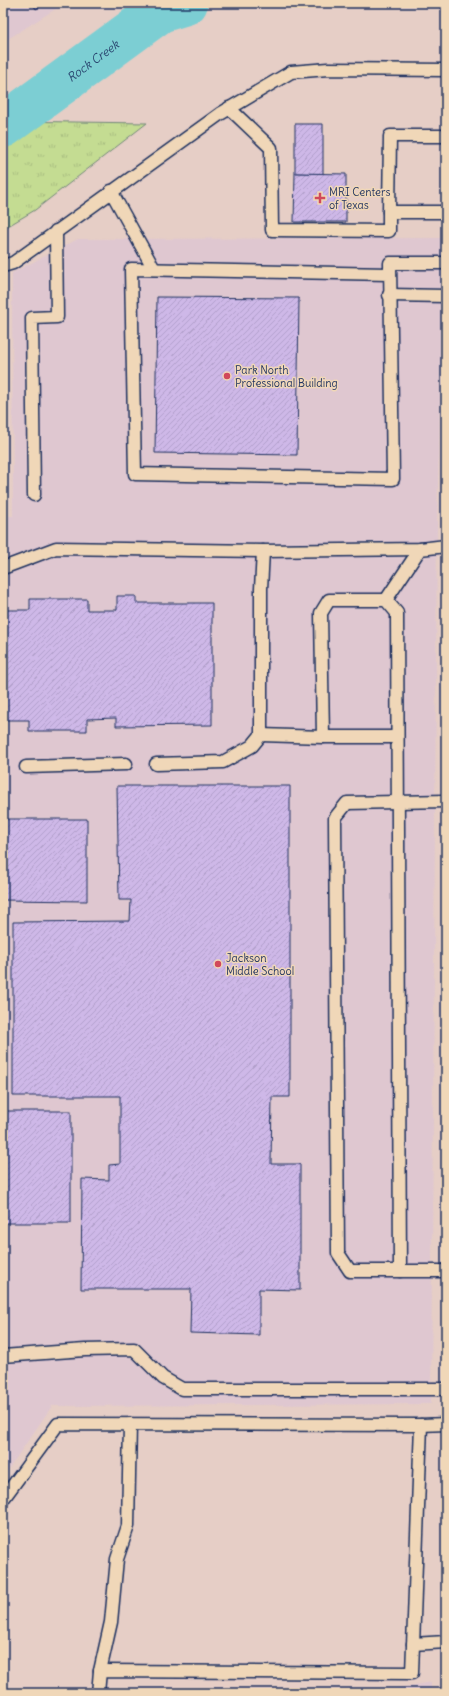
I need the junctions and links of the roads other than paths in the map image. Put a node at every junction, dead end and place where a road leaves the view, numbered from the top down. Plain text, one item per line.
1 (446, 70) edge
2 (229, 108) junction
3 (446, 136) edge
4 (112, 191) junction
5 (389, 212) junction
6 (446, 212) edge
7 (56, 231) junction
8 (446, 263) edge
9 (3, 266) edge
10 (390, 269) junction
11 (154, 270) junction
12 (389, 295) junction
13 (446, 296) edge
14 (34, 495) dead end
15 (446, 546) edge
16 (420, 549) junction
17 (263, 551) junction
18 (3, 568) edge
19 (386, 600) junction
20 (261, 735) junction
21 (323, 737) junction
22 (396, 737) junction
23 (126, 764) dead end
24 (156, 764) dead end
25 (26, 767) dead end
26 (446, 801) edge
27 (398, 802) junction
28 (400, 1271) junction
29 (446, 1272) edge
30 (3, 1356) edge
31 (446, 1389) edge
32 (130, 1424) junction
33 (426, 1424) junction
34 (446, 1424) edge
35 (3, 1499) edge
36 (446, 1642) edge
37 (413, 1644) junction
38 (100, 1671) junction
39 (98, 1693) edge

1 - 2 lane
2 - 4 lane
2 - 5 lane
3 - 5 lane
4 - 7 lane
4 - 11 lane
5 - 6 lane
7 - 9 lane
7 - 14 lane
8 - 10 lane
10 - 11 lane
10 - 12 lane
11 - 12 lane
12 - 13 lane
15 - 16 lane
16 - 17 lane
16 - 19 lane
17 - 18 lane
17 - 20 lane
19 - 21 lane
19 - 22 lane
20 - 21 lane
20 - 24 lane
21 - 22 lane
22 - 27 lane
23 - 25 lane
26 - 27 lane
27 - 28 lane
27 - 28 lane
28 - 29 lane
30 - 31 lane
32 - 33 lane
32 - 35 lane
32 - 38 lane
33 - 34 lane
33 - 37 lane
36 - 37 lane
37 - 38 lane
38 - 39 lane

